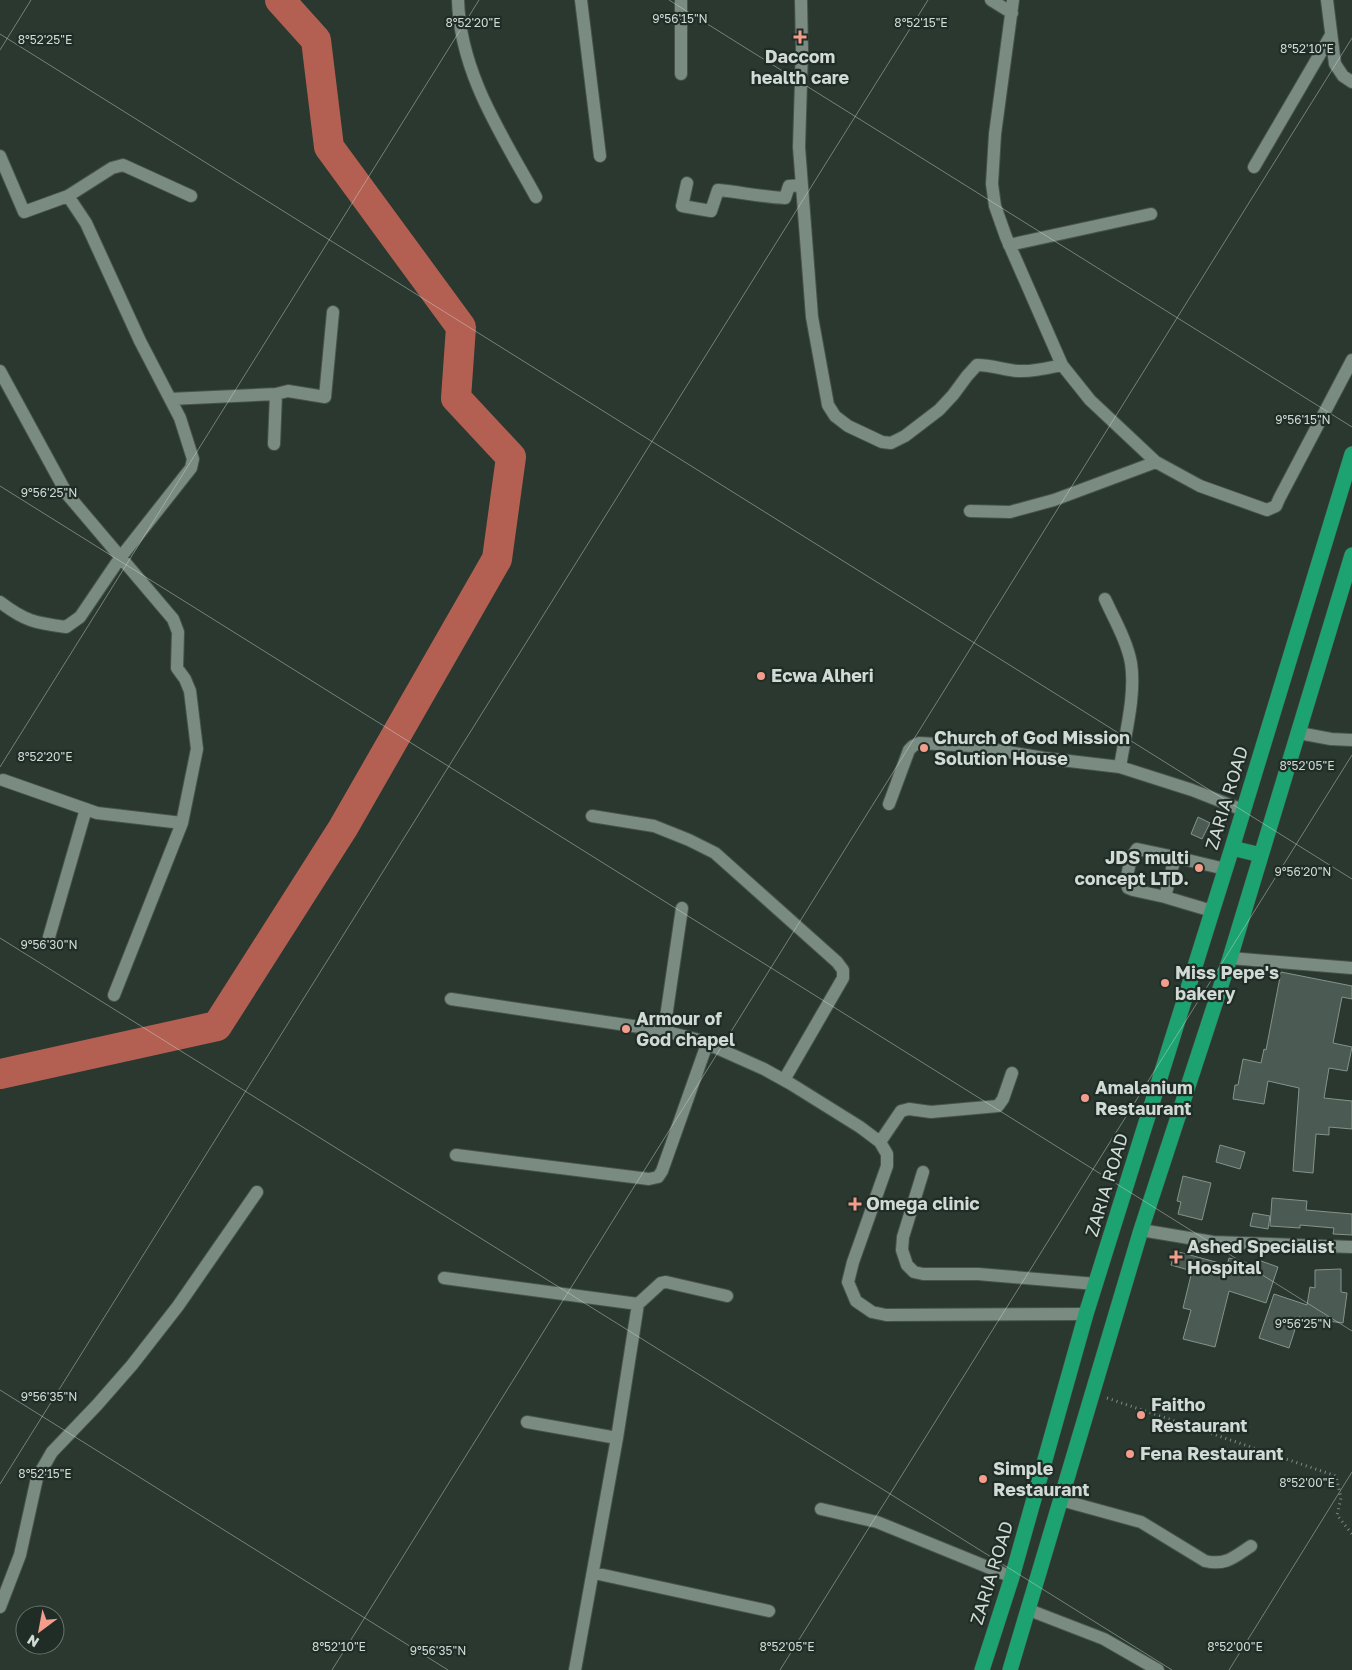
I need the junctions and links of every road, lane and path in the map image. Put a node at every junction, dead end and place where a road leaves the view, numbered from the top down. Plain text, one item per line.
1 (458, 0) edge
2 (581, 0) edge
3 (681, 0) edge
4 (801, 0) edge
5 (991, 0) edge
6 (1327, 0) edge
7 (1012, 6) edge
8 (1331, 35) junction
9 (681, 74) dead end
10 (1352, 82) edge
11 (0, 156) edge
12 (600, 156) dead end
13 (1254, 168) dead end
14 (687, 183) dead end
15 (802, 185) junction
16 (68, 196) junction
17 (191, 196) dead end
18 (536, 197) dead end
19 (1151, 214) dead end
20 (1010, 245) junction
21 (333, 312) dead end
22 (1352, 360) edge
23 (1062, 365) junction
24 (0, 372) edge
25 (276, 394) junction
26 (170, 399) junction
27 (274, 444) dead end
28 (1352, 454) edge
29 (1156, 462) junction
30 (970, 512) dead end
31 (1352, 555) edge
32 (120, 558) junction
33 (1105, 598) dead end
34 (0, 602) edge
35 (1299, 734) junction
36 (1352, 740) edge
37 (1120, 767) junction
38 (3, 780) dead end
39 (889, 804) dead end
40 (86, 809) junction
41 (1243, 810) junction
42 (592, 816) dead end
43 (182, 823) junction
44 (1232, 848) junction
45 (1261, 855) junction
46 (1175, 857) junction
47 (1225, 869) junction
48 (1165, 897) junction
49 (682, 908) dead end
50 (1212, 911) junction
51 (49, 937) dead end
52 (1230, 958) junction
53 (1352, 968) edge
54 (114, 995) dead end
55 (451, 999) dead end
56 (664, 1031) junction
57 (708, 1044) junction
58 (1012, 1073) dead end
59 (784, 1080) junction
60 (880, 1142) junction
61 (456, 1155) dead end
62 (923, 1172) dead end
63 (257, 1192) dead end
64 (1141, 1230) junction
65 (1352, 1247) edge
66 (444, 1278) dead end
67 (1096, 1284) junction
68 (727, 1296) dead end
69 (638, 1304) junction
70 (1086, 1314) junction
71 (1092, 1393) junction
72 (527, 1422) dead end
73 (617, 1438) junction
74 (1061, 1500) junction
75 (821, 1509) dead end
76 (1352, 1534) edge
77 (1251, 1546) dead end
78 (594, 1573) junction
79 (1012, 1576) junction
80 (0, 1607) edge
81 (1028, 1610) junction
82 (769, 1611) dead end
83 (994, 1632) junction
84 (1019, 1641) junction
85 (575, 1670) edge
86 (982, 1670) edge
87 (1010, 1670) edge
88 (1158, 1670) edge

1 - 18 street
2 - 12 street
3 - 9 street
4 - 15 street
5 - 7 street
6 - 8 street
7 - 20 street
8 - 10 street
8 - 13 street
11 - 16 street
14 - 15 street
15 - 23 street
16 - 17 street
16 - 26 street
19 - 20 street
20 - 23 street
21 - 25 street
22 - 29 street
23 - 29 street
24 - 32 street
25 - 26 street
25 - 27 street
26 - 32 street
28 - 41 highway, ZARIA ROAD
29 - 30 street
31 - 35 highway
32 - 34 street
32 - 43 street
33 - 37 street
35 - 36 street
35 - 45 highway
37 - 39 street
37 - 41 street
38 - 40 street
40 - 43 street
40 - 51 street
41 - 44 highway, ZARIA ROAD
42 - 59 street
43 - 54 street
44 - 45 highway
44 - 47 highway, ZARIA ROAD
45 - 52 highway
46 - 47 street
46 - 48 street
46 - 48 street
47 - 50 highway, ZARIA ROAD
48 - 50 street
49 - 56 street
50 - 67 highway, ZARIA ROAD
52 - 53 street
52 - 64 highway
55 - 56 street
56 - 57 street
57 - 59 street
57 - 61 street
58 - 60 street
59 - 60 street
60 - 70 street
62 - 67 street
63 - 80 street
64 - 65 street
64 - 71 highway
66 - 69 street
67 - 70 highway, ZARIA ROAD
68 - 69 street
69 - 73 street
70 - 79 highway, ZARIA ROAD
71 - 74 highway
71 - 76 path
72 - 73 street
73 - 78 street
74 - 77 street
74 - 81 highway
75 - 79 street
78 - 82 street
78 - 85 street
79 - 83 highway, ZARIA ROAD
81 - 84 highway
81 - 88 street
83 - 84 highway
83 - 86 highway, ZARIA ROAD
84 - 87 highway

